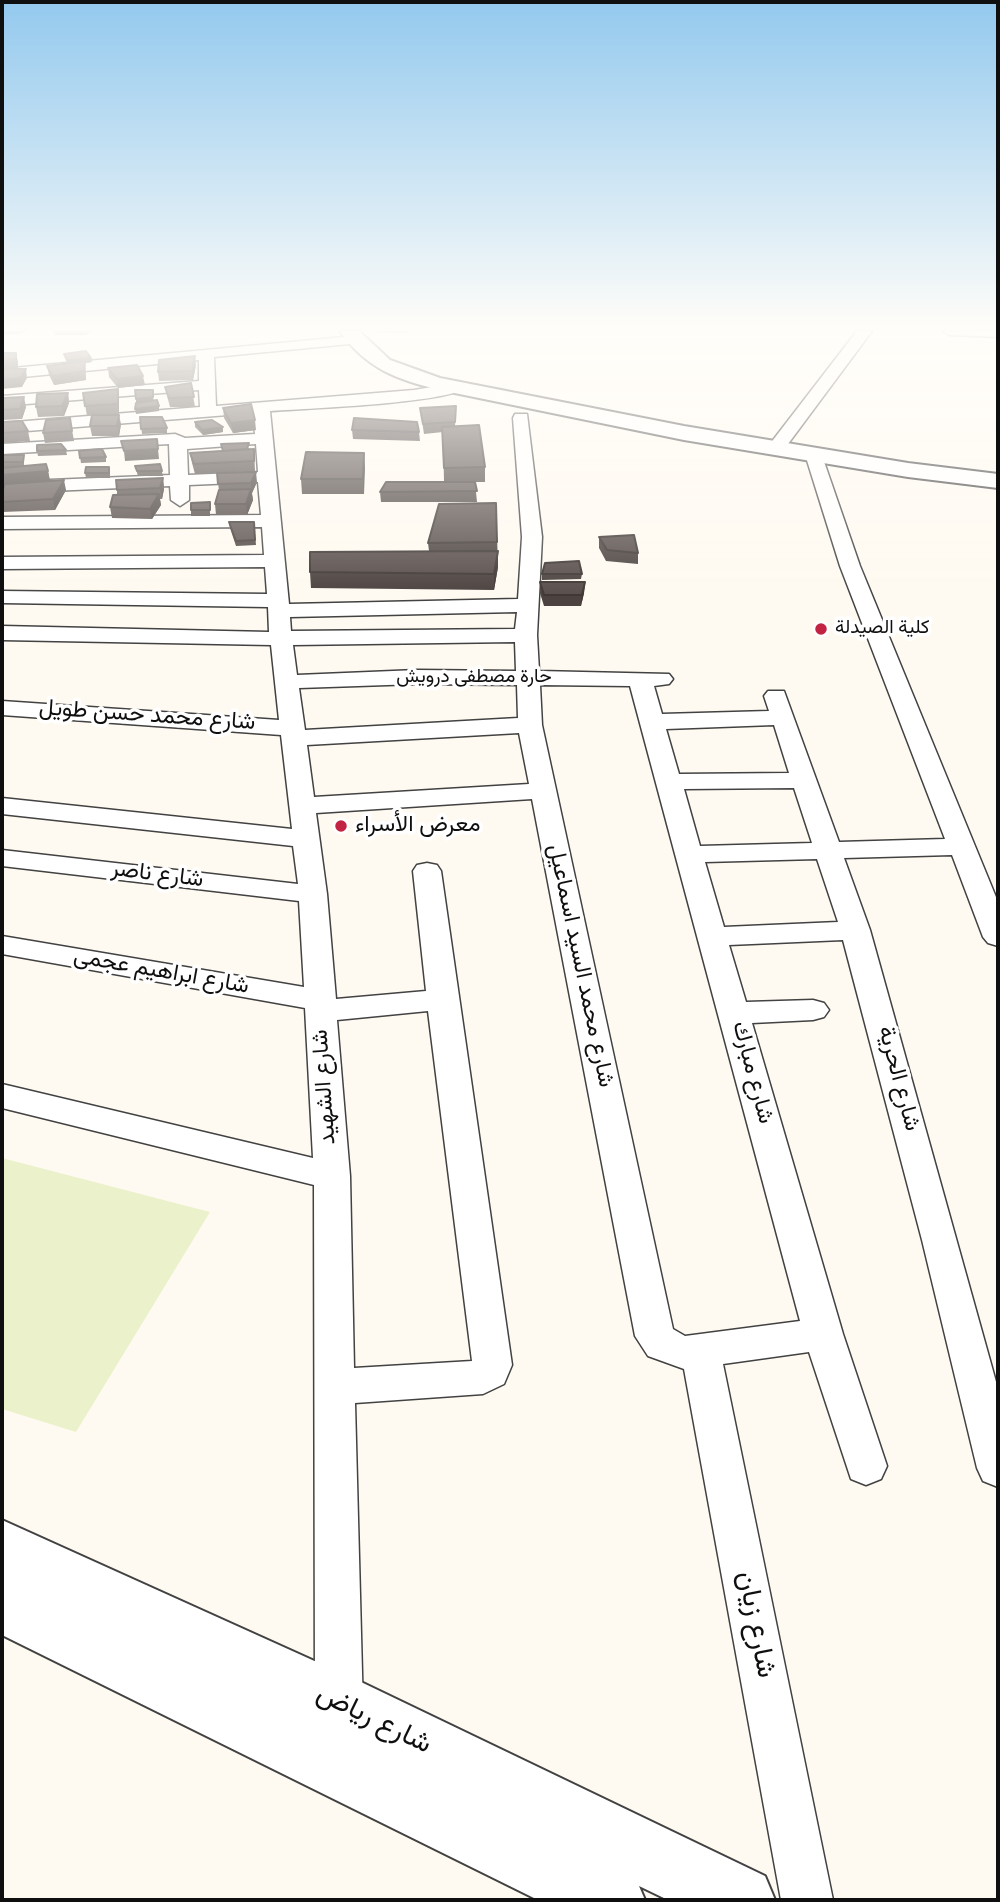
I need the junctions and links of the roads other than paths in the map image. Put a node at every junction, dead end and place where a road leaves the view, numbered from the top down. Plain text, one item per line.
1 (102, 420) edge
2 (248, 420) edge
3 (280, 420) edge
4 (521, 420) edge
5 (625, 420) edge
6 (797, 420) edge
7 (263, 423) junction
8 (2, 428) edge
9 (178, 444) junction
10 (776, 448) junction
11 (2, 449) edge
12 (814, 454) junction
13 (179, 472) junction
14 (2, 473) edge
15 (268, 476) junction
16 (998, 481) edge
17 (2, 488) edge
18 (181, 521) junction
19 (272, 521) junction
20 (2, 523) edge
21 (275, 561) junction
22 (2, 563) edge
23 (2, 597) edge
24 (528, 605) junction
25 (279, 617) junction
26 (2, 634) edge
27 (526, 635) junction
28 (527, 679) junction
29 (650, 679) joint
30 (286, 682) junction
31 (2, 708) edge
32 (652, 722) junction
33 (530, 725) junction
34 (293, 733) junction
35 (804, 780) junction
36 (670, 782) junction
37 (543, 791) junction
38 (2, 806) edge
39 (302, 806) junction
40 (306, 839) junction
41 (962, 846) junction
42 (828, 848) junction
43 (689, 854) junction
44 (2, 859) edge
45 (427, 871) dead end
46 (313, 894) junction
47 (855, 930) junction
48 (712, 937) junction
49 (998, 937) edge
50 (2, 945) edge
51 (442, 1000) junction
52 (320, 1005) junction
53 (813, 1010) dead end
54 (734, 1013) junction
55 (2, 1096) edge
56 (332, 1176) junction
57 (823, 1334) junction
58 (700, 1350) junction
59 (335, 1387) junction
60 (866, 1466) dead end
61 (998, 1468) edge
62 (2, 1547) edge
63 (2, 1605) edge
64 (339, 1704) junction
65 (339, 1771) junction
66 (611, 1900) edge
67 (741, 1900) edge
68 (807, 1900) edge

1 - 8 street
2 - 7 street
3 - 7 street
4 - 24 street, شارع محمد السيد اسماعيل
5 - 10 street
6 - 10 street
7 - 9 street
7 - 15 street, شارع الشهيد
9 - 11 street
9 - 13 street
10 - 12 street
12 - 16 street
12 - 41 street
13 - 14 street
13 - 15 street
13 - 17 street
13 - 18 street
15 - 19 street, شارع الشهيد
18 - 19 street
18 - 20 street
19 - 21 street, شارع الشهيد
21 - 22 street
21 - 25 street, شارع الشهيد
23 - 25 street
24 - 25 street
24 - 27 street, شارع محمد السيد اسماعيل
25 - 26 street
25 - 27 street
25 - 30 street, شارع الشهيد
27 - 28 street, شارع محمد السيد اسماعيل
28 - 29 street, حارة مصطفى درويش
28 - 30 street, حارة مصطفى درويش
28 - 33 street, شارع محمد السيد اسماعيل
29 - 32 street, شارع مبارك
30 - 34 street, شارع الشهيد
31 - 34 street, شارع محمد حسن طويل
32 - 35 street, شارع الحرية
32 - 36 street, شارع مبارك
33 - 34 street, شارع محمد حسن طويل
33 - 37 street, شارع محمد السيد اسماعيل
34 - 39 street, شارع الشهيد
35 - 36 street
35 - 42 street, شارع الحرية
36 - 43 street, شارع مبارك
37 - 39 street
37 - 58 street, شارع محمد السيد اسماعيل
38 - 40 street
39 - 40 street, شارع الشهيد
40 - 46 street, شارع الشهيد
41 - 42 street
41 - 49 street
42 - 43 street
42 - 47 street, شارع الحرية
43 - 48 street, شارع مبارك
44 - 46 street, شارع ناصر
45 - 51 street
46 - 52 street, شارع الشهيد
47 - 48 street
47 - 61 street, شارع الحرية
48 - 54 street, شارع مبارك
50 - 52 street, شارع ابراهيم عجمى
51 - 52 street, شارع ابراهيم عجمى
51 - 59 street
52 - 56 street, شارع الشهيد
53 - 54 street
54 - 57 street, شارع مبارك
55 - 56 street
56 - 59 street, شارع الشهيد
57 - 58 street, شارع محمد السيد اسماعيل
57 - 60 street, شارع مبارك
58 - 68 street, شارع زيان
59 - 64 street, شارع الشهيد
62 - 64 street, شارع رياض
63 - 65 street
64 - 65 street, شارع الشهيد
64 - 67 street, شارع رياض
65 - 66 street

